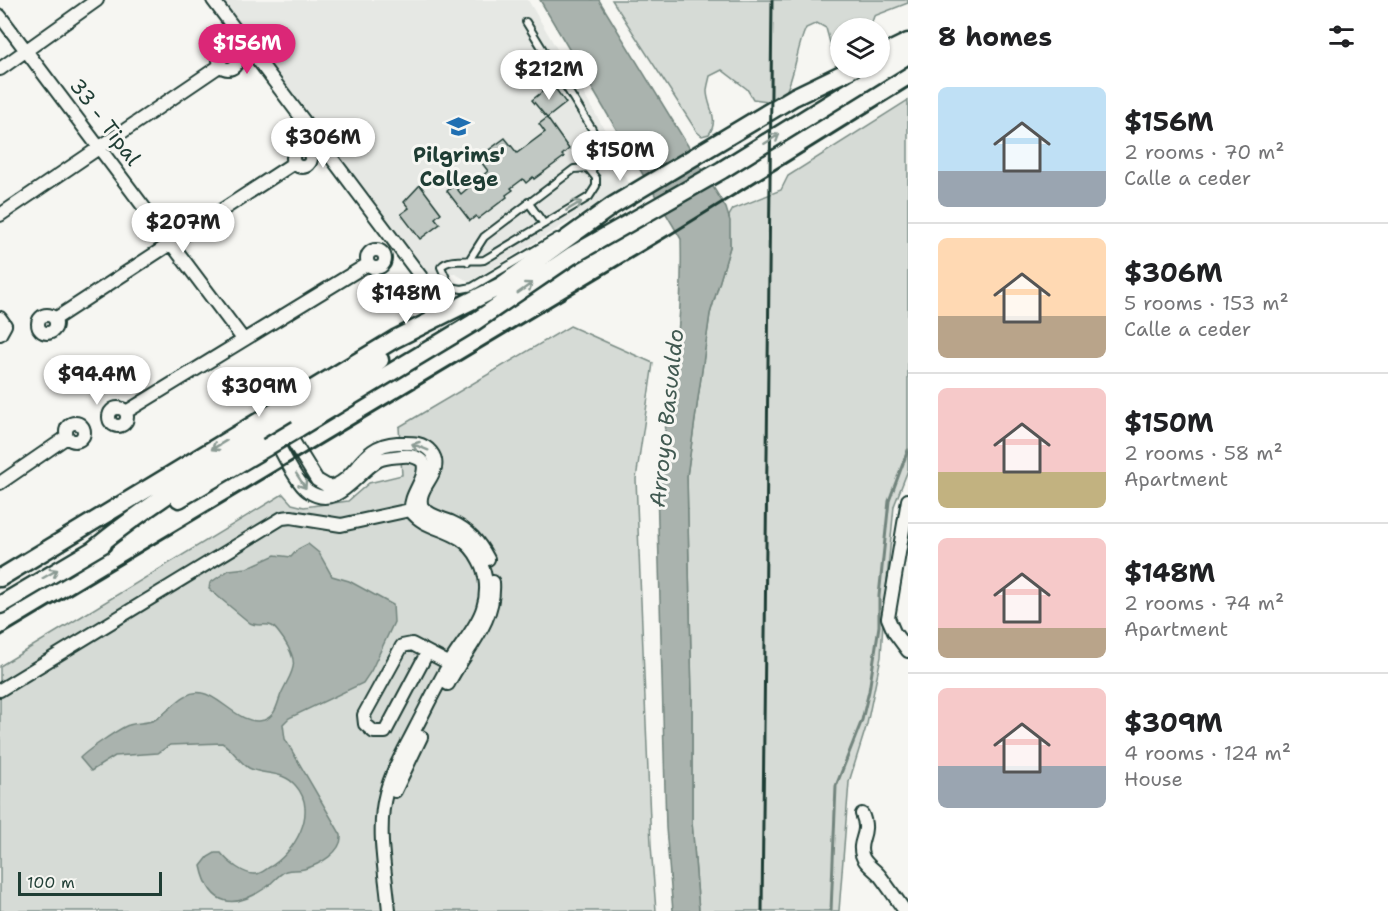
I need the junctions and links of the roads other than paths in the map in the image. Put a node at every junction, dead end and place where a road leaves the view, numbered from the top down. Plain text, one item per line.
1 (97, 0) edge
2 (213, 0) edge
3 (0, 16) edge
4 (526, 22) dead end
5 (908, 42) edge
6 (27, 50) junction
7 (890, 51) edge
8 (908, 55) edge
9 (221, 65) dead end
10 (0, 69) edge
11 (833, 78) edge
12 (100, 147) junction
13 (294, 163) dead end
14 (592, 171) junction
15 (528, 202) junction
16 (612, 206) junction
17 (0, 215) edge
18 (544, 224) junction
19 (171, 243) junction
20 (468, 262) junction
21 (368, 264) dead end
22 (501, 286) junction
23 (450, 287) junction
24 (433, 292) dead end
25 (498, 306) junction
26 (0, 318) edge
27 (55, 320) dead end
28 (0, 334) edge
29 (243, 339) junction
30 (395, 339) junction
31 (336, 392) junction
32 (126, 412) dead end
33 (279, 433) junction
34 (67, 437) dead end
35 (391, 444) junction
36 (392, 457) junction
37 (199, 473) junction
38 (0, 483) edge
39 (908, 500) edge
40 (417, 509) junction
41 (94, 549) junction
42 (40, 554) junction
43 (0, 578) edge
44 (0, 605) edge
45 (908, 651) edge
46 (427, 653) junction
47 (453, 665) junction
48 (0, 690) edge
49 (862, 814) dead end
50 (901, 906) edge
51 (389, 911) edge

1 - 6 street
2 - 24 street
3 - 6 street, 33 - Tipal
4 - 14 lane
5 - 7 main road
6 - 10 street
6 - 12 street, 33 - Tipal
25 -> 8 main road
9 - 12 street
11 - 16 main road
12 - 17 street
12 - 19 street, 33 - Tipal
13 - 19 street
14 - 15 lane
18 -> 14 lane
15 - 18 lane
15 - 20 lane
16 - 22 main road
16 - 23 lane
18 - 20 lane
19 - 27 street
19 - 29 street, 33 - Tipal
20 - 23 lane
21 - 29 street
22 - 30 main road
22 - 31 main road
23 - 30 lane
25 - 31 main road
25 - 33 main road
26 - 28 street
29 - 32 street
30 -> 42 main road
31 - 33 main road
33 - 35 street
33 -> 36 street
33 - 37 main road
33 - 41 main road
34 - 38 street
35 - 36 street
40 -> 35 street
36 - 40 street
37 - 41 main road
37 - 42 main road
39 - 45 street
40 - 47 street
40 - 48 street
44 -> 41 main road
42 - 43 main road
46 - 46 street
46 - 47 street
47 - 51 street
49 - 50 street

